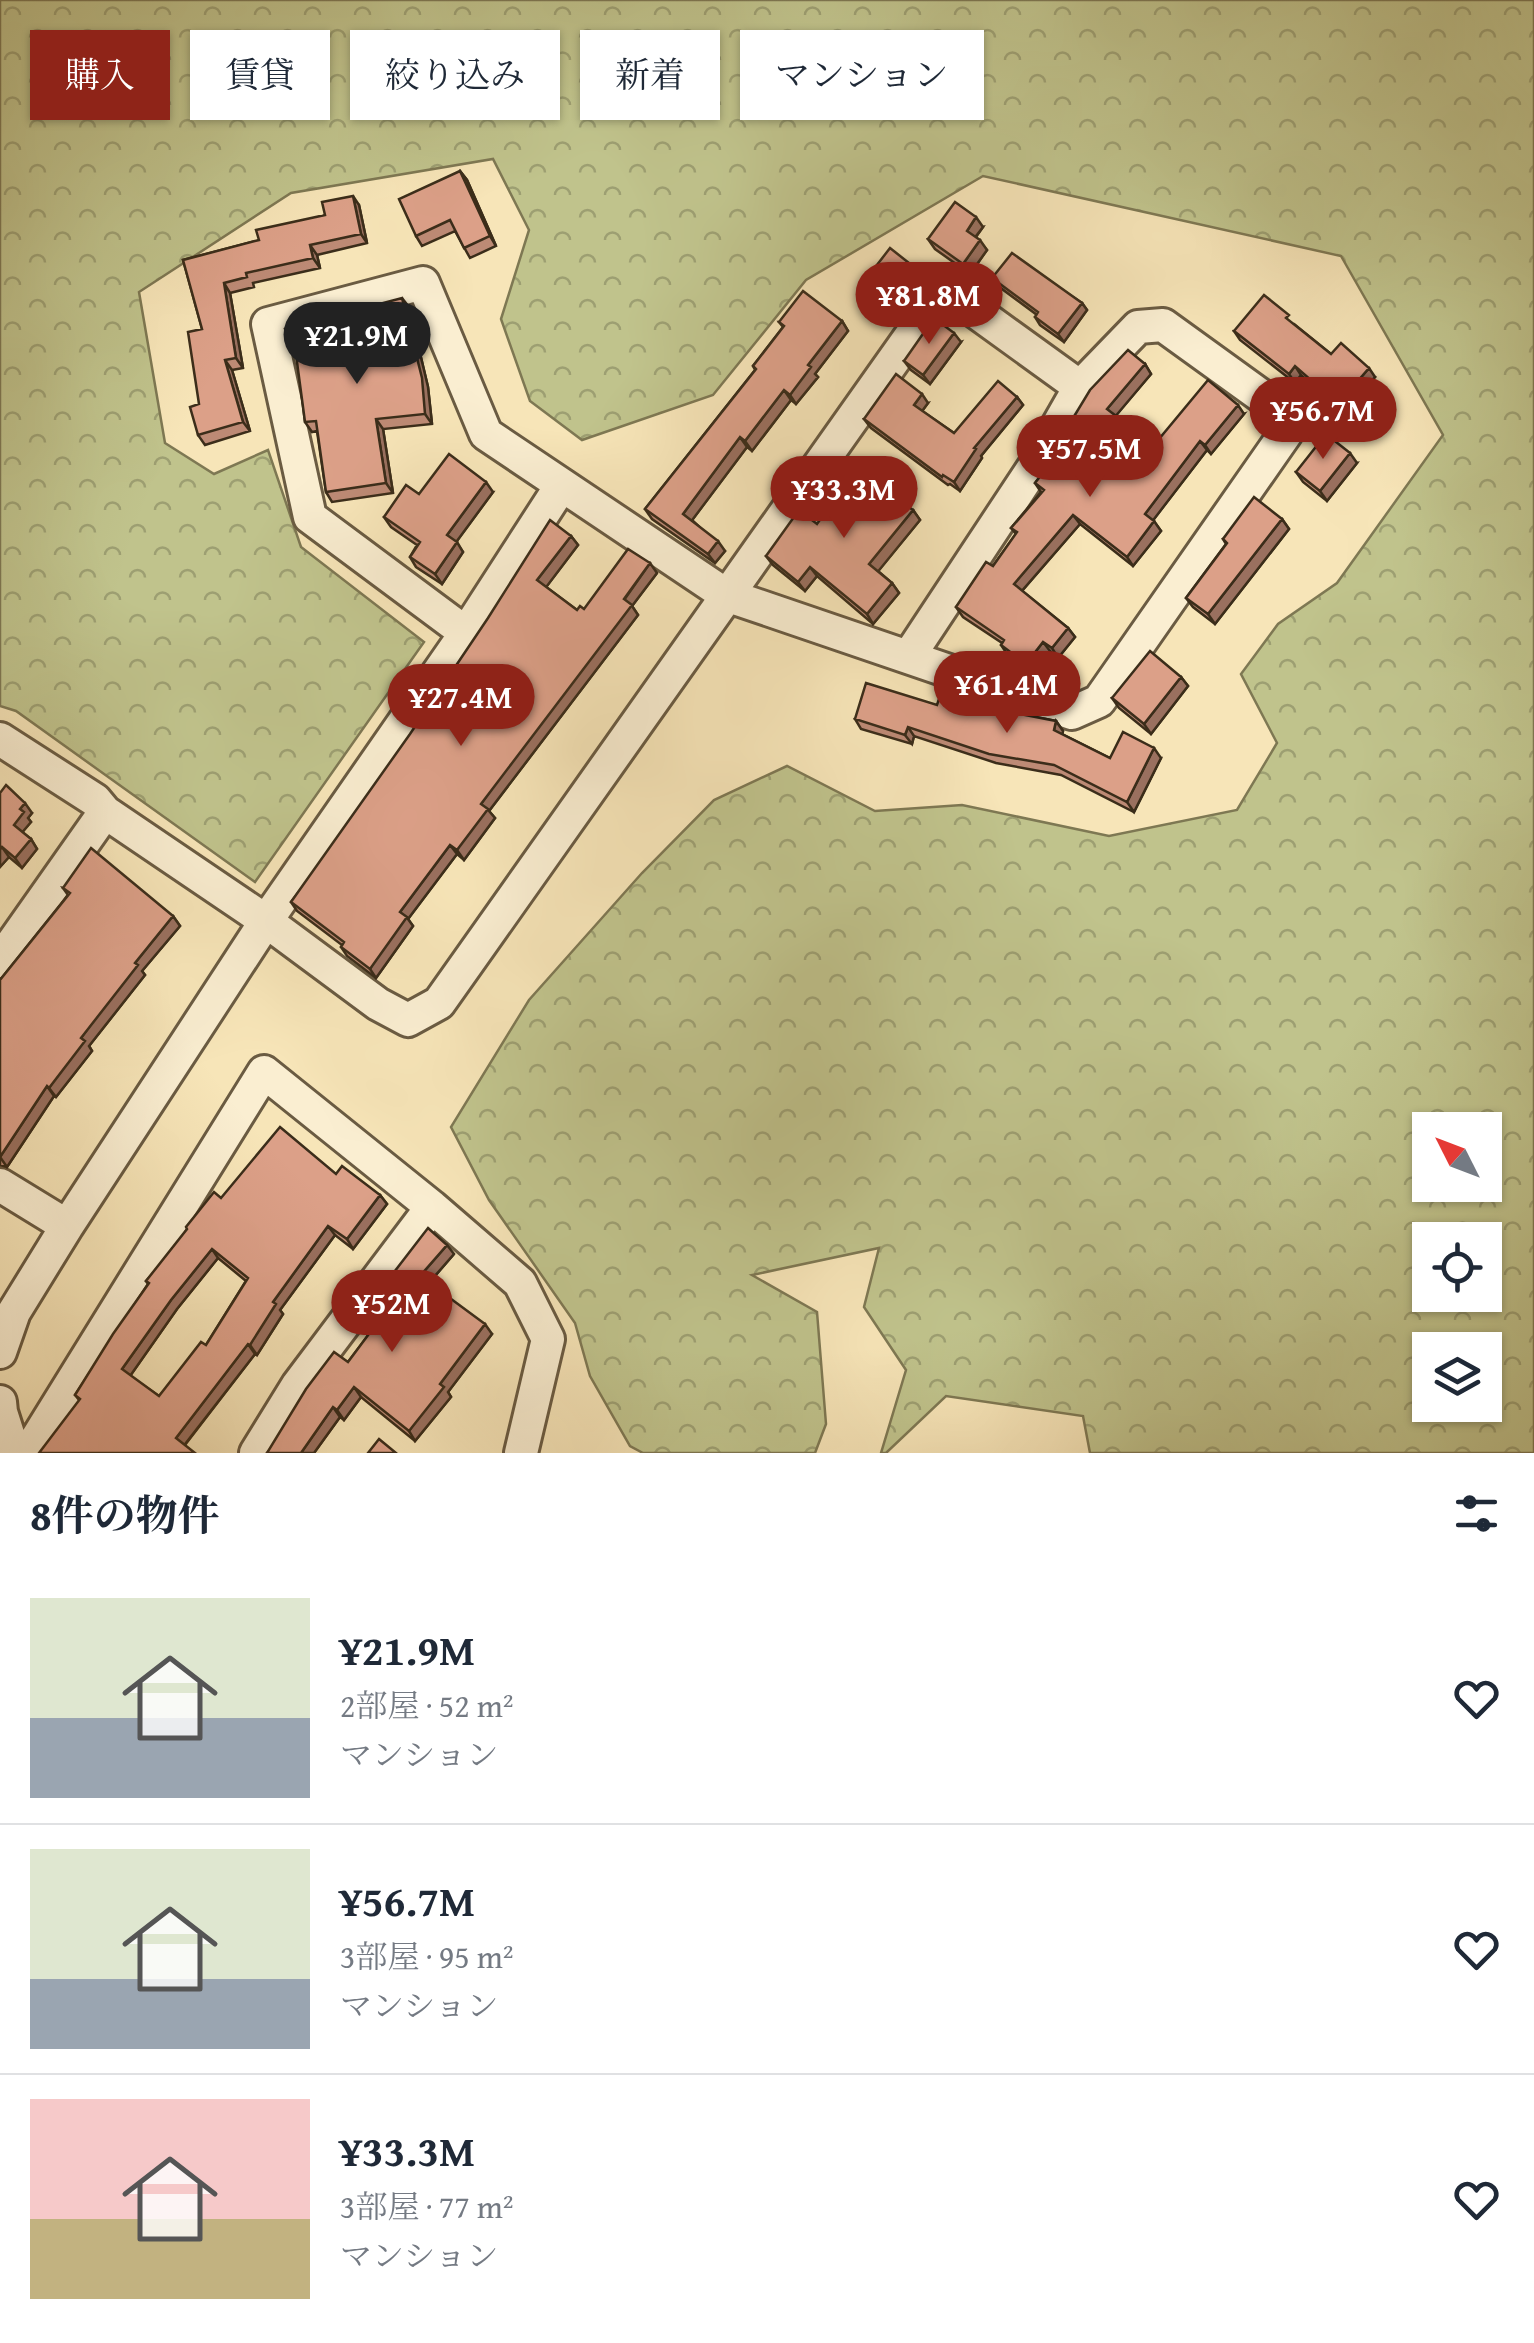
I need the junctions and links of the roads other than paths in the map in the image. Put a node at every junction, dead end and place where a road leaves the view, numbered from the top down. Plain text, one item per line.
1 (1080, 387) junction
2 (561, 486) junction
3 (726, 595) junction
4 (466, 632) junction
5 (909, 656) junction
6 (0, 740) edge
7 (106, 812) junction
8 (266, 922) junction
9 (0, 961) edge
10 (0, 1185) edge
11 (432, 1207) junction
12 (67, 1226) junction
13 (0, 1352) edge
14 (0, 1402) edge
15 (14, 1453) edge
16 (28, 1453) edge
17 (256, 1453) edge
18 (521, 1453) edge

1 - 3 street
1 - 5 street
1 - 5 street
2 - 3 street
2 - 4 street
2 - 4 street
3 - 5 street
3 - 8 street
4 - 8 street
6 - 7 street
7 - 8 street
7 - 9 street
8 - 12 street
10 - 12 street
11 - 16 street
11 - 17 street
11 - 18 street
12 - 13 street
14 - 15 street

